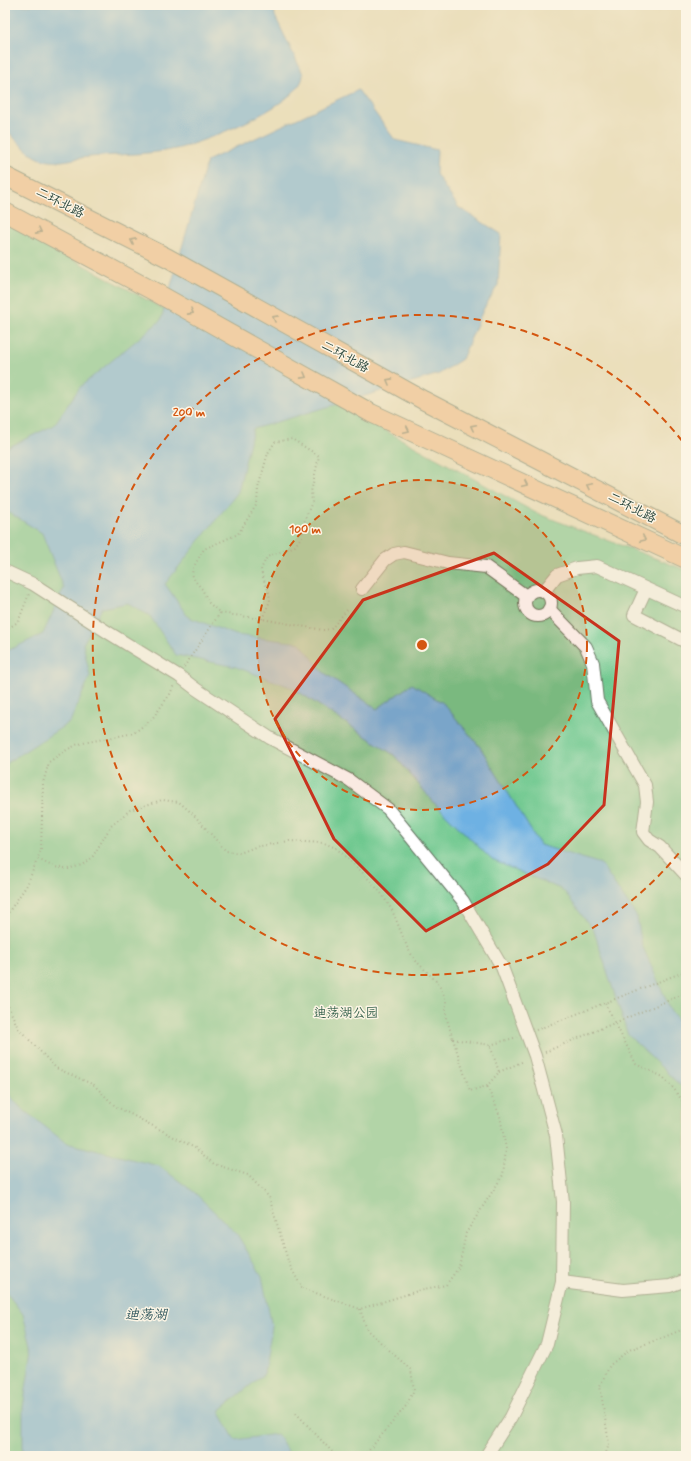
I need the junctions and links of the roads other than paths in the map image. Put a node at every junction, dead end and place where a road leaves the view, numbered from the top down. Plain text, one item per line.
1 (5, 176) edge
2 (5, 212) edge
3 (686, 536) edge
4 (686, 559) edge
5 (5, 571) edge
6 (362, 589) dead end
7 (646, 589) junction
8 (544, 591) junction
9 (526, 596) junction
10 (686, 607) edge
11 (549, 609) junction
12 (686, 642) edge
13 (686, 875) edge
14 (686, 1280) edge
15 (562, 1282) junction
16 (486, 1456) edge

3 -> 1 highway, 二环北路
2 -> 4 highway, 二环北路
5 - 15 lane
6 - 9 lane
7 - 8 lane
7 - 10 lane
7 - 12 lane
8 - 9 lane
8 - 11 lane
9 - 11 lane
11 - 13 lane
14 - 15 lane
15 - 16 lane

